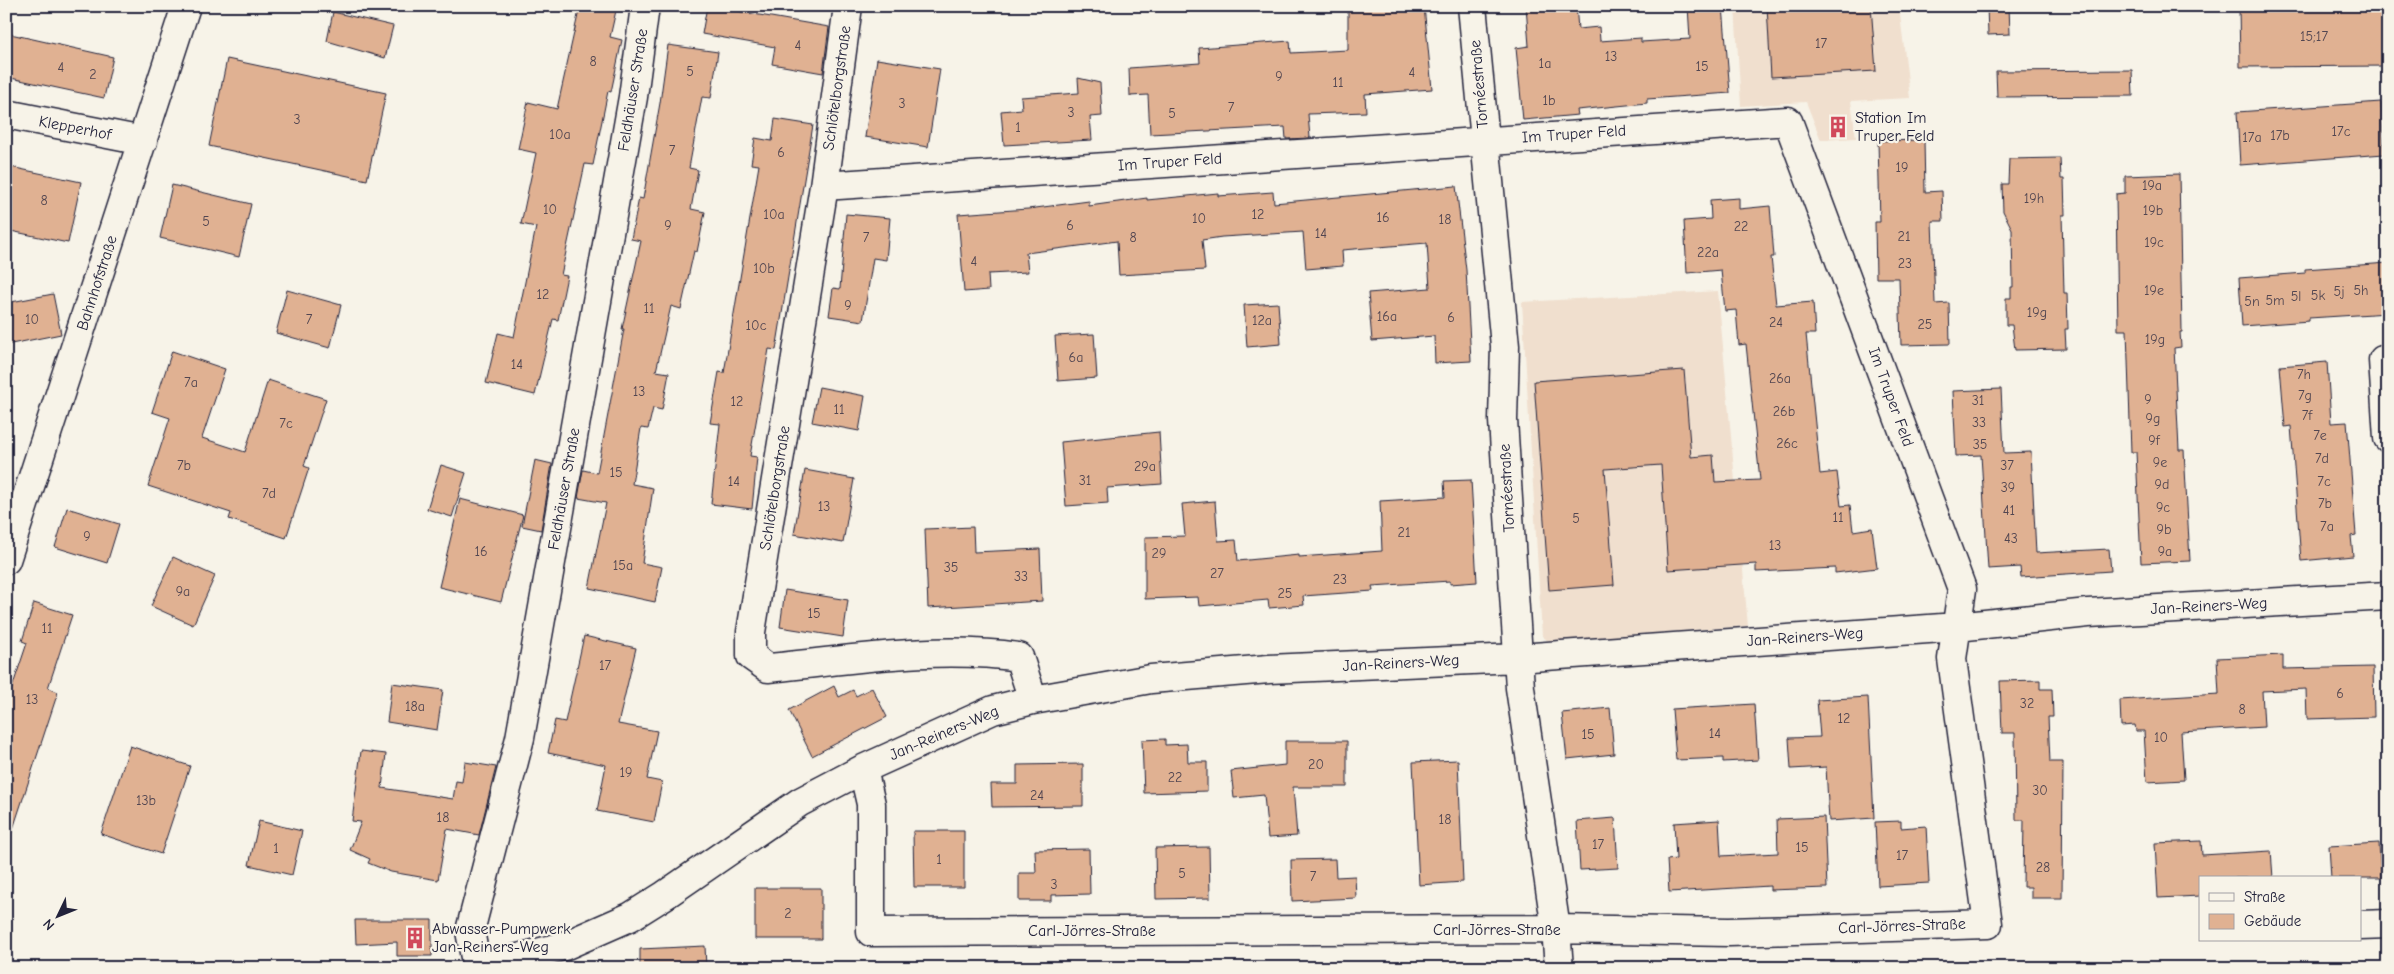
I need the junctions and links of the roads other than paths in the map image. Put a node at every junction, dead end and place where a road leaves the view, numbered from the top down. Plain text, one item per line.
1 (186, 6) edge
2 (645, 6) edge
3 (848, 6) edge
4 (1472, 6) edge
5 (6, 114) edge
6 (1484, 140) junction
7 (143, 141) junction
8 (824, 186) junction
9 (2383, 360) dead end
10 (2388, 438) edge
11 (6, 560) edge
12 (2388, 596) edge
13 (1957, 627) junction
14 (1517, 658) junction
15 (1033, 700) junction
16 (863, 769) junction
17 (2388, 924) edge
18 (2362, 925) edge
19 (1556, 930) junction
20 (478, 968) edge
21 (1559, 968) edge

1 - 7 street, Bahnhofstraße
2 - 20 street, Feldhäuser Straße
3 - 8 street, Schlötelborgstraße
4 - 6 street, Tornéestraße
5 - 7 street, Klepperhof
6 - 8 street, Im Truper Feld
6 - 13 street, Im Truper Feld
6 - 14 street, Tornéestraße
7 - 11 street, Bahnhofstraße
8 - 15 street, Schlötelborgstraße
9 - 10 street
12 - 13 street, Jan-Reiners-Weg
13 - 14 street, Jan-Reiners-Weg
13 - 19 street, Carl-Jörres-Straße
14 - 15 street, Jan-Reiners-Weg
14 - 19 street, Tornéestraße
15 - 16 street, Jan-Reiners-Weg
16 - 19 street, Carl-Jörres-Straße
16 - 20 street, Jan-Reiners-Weg
17 - 18 street
19 - 21 street, Tornéestraße

